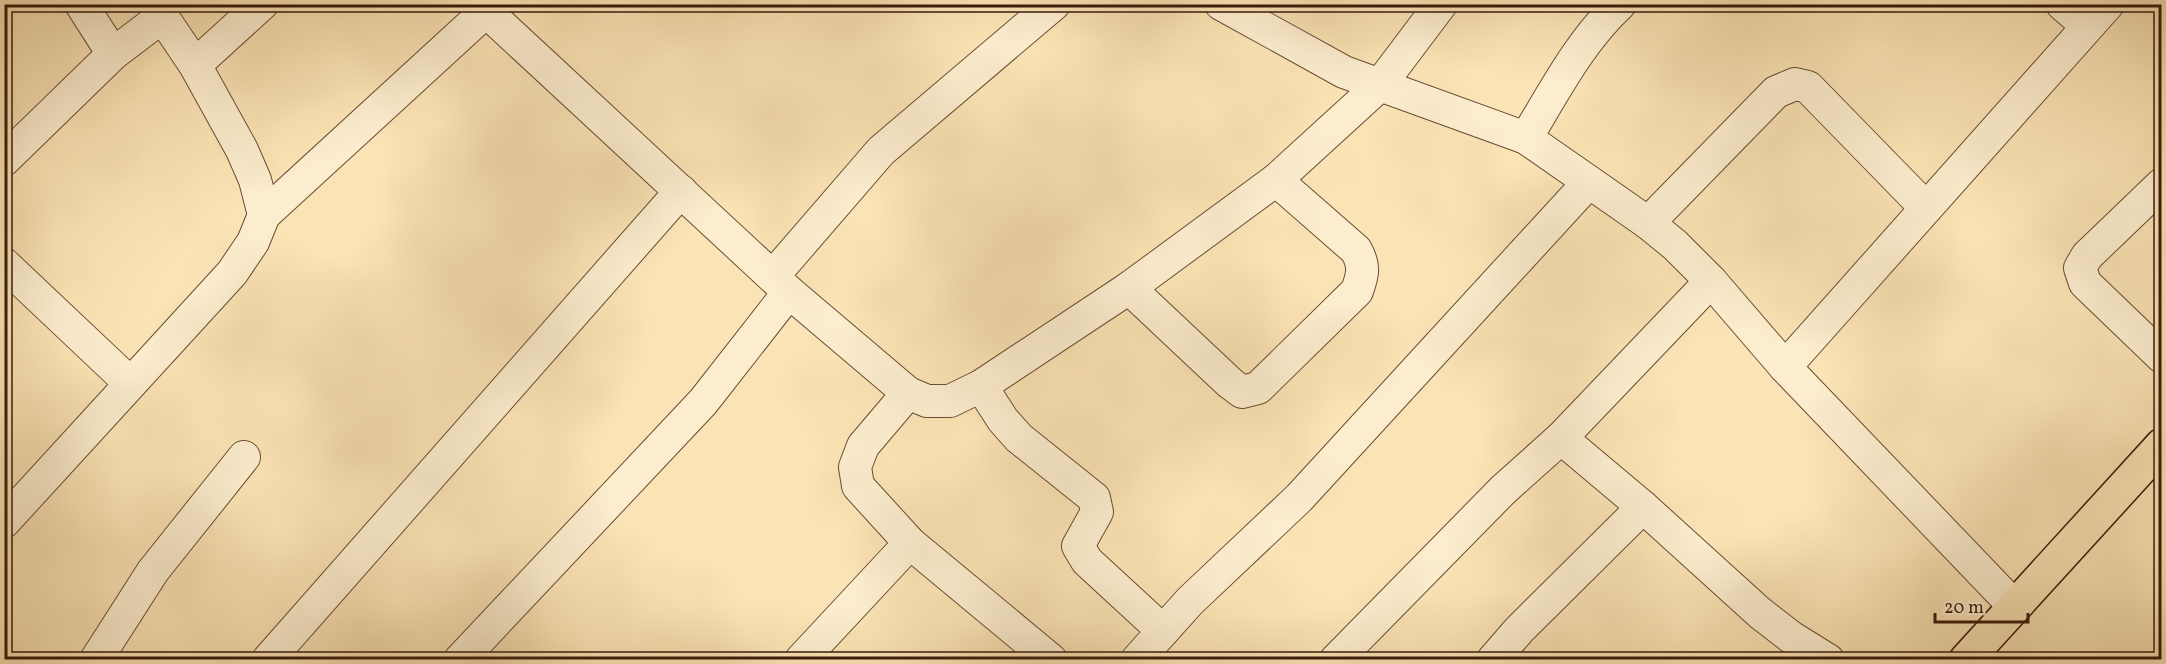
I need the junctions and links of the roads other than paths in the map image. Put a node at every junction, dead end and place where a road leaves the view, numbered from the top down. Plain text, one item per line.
1 (81, 4) edge
2 (262, 4) edge
3 (1054, 4) edge
4 (1221, 4) edge
5 (1442, 4) edge
6 (1620, 4) edge
7 (2062, 4) edge
8 (490, 8) edge
9 (158, 10) edge
10 (2097, 15) edge
11 (113, 54) junction
12 (195, 65) junction
13 (1380, 85) junction
14 (1526, 138) junction
15 (4, 160) edge
16 (1276, 180) junction
17 (1589, 182) junction
18 (2162, 184) edge
19 (681, 191) junction
20 (1926, 208) junction
21 (264, 215) junction
22 (1648, 223) junction
23 (4, 264) edge
24 (1711, 281) junction
25 (781, 284) junction
26 (1129, 288) junction
27 (2162, 357) edge
28 (1785, 367) junction
29 (130, 384) junction
30 (981, 386) junction
31 (908, 393) junction
32 (1561, 438) junction
33 (2162, 445) edge
34 (244, 457) dead end
35 (1643, 507) junction
36 (4, 522) edge
37 (910, 543) junction
38 (2015, 608) junction
39 (1163, 631) junction
40 (96, 660) edge
41 (268, 660) edge
42 (460, 660) edge
43 (801, 660) edge
44 (1052, 660) edge
45 (1137, 660) edge
46 (1336, 660) edge
47 (1493, 660) edge
48 (1828, 660) edge
49 (1966, 660) edge

1 - 11 street
2 - 12 street
3 - 25 street
4 - 13 street
5 - 13 street
6 - 14 street
7 - 10 street
8 - 19 street
8 - 21 street
9 - 11 street
9 - 12 street
10 - 20 street
11 - 15 street
12 - 21 street
13 - 14 street
13 - 16 street
14 - 17 street
16 - 26 street
16 - 26 street
17 - 22 street
17 - 39 street
18 - 27 street
19 - 25 street
19 - 41 street
20 - 22 street
20 - 28 street
21 - 29 street
22 - 24 street
23 - 29 street
24 - 28 street
24 - 32 street
25 - 31 street
25 - 42 street
26 - 30 street
28 - 38 street
29 - 36 street
30 - 31 street
30 - 39 street
31 - 37 street
32 - 35 street
32 - 46 street
33 - 38 main road
34 - 40 street
35 - 47 street
35 - 48 street
37 - 43 street
37 - 44 street
38 - 49 main road
39 - 45 street

